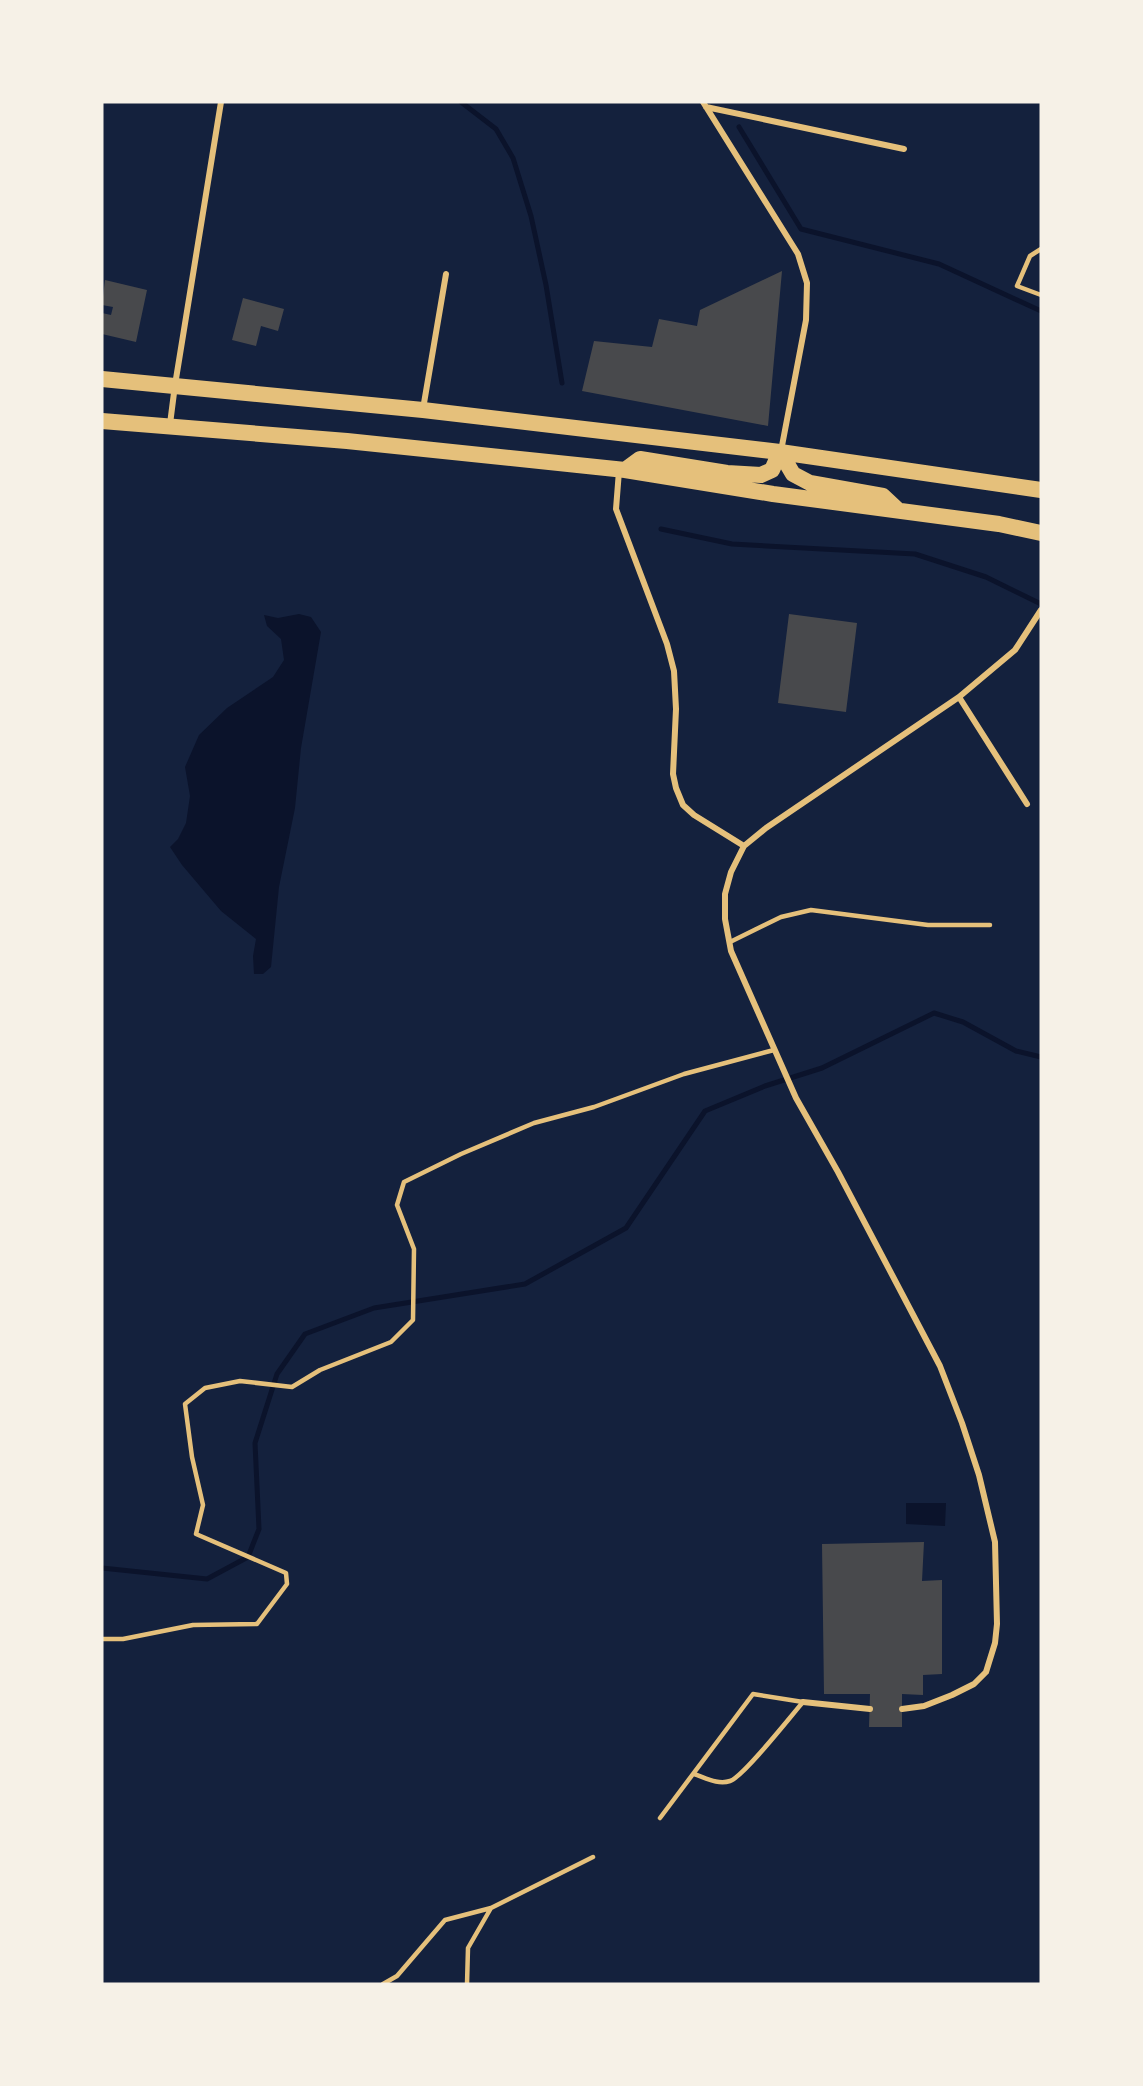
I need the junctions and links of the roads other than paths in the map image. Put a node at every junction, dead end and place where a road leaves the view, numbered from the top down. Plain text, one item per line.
1 (221, 102) edge
2 (704, 104) edge
3 (904, 149) dead end
4 (1041, 249) edge
5 (446, 274) dead end
6 (1041, 295) edge
7 (102, 379) edge
8 (175, 386) junction
9 (423, 410) junction
10 (102, 421) edge
11 (170, 426) junction
12 (780, 452) junction
13 (622, 470) junction
14 (1041, 490) edge
15 (899, 511) junction
16 (1041, 533) edge
17 (1041, 610) edge
18 (959, 698) junction
19 (1027, 804) dead end
20 (744, 846) junction
21 (990, 925) dead end
22 (730, 942) junction
23 (774, 1050) junction
24 (102, 1639) edge
25 (803, 1702) junction
26 (870, 1709) dead end
27 (902, 1709) dead end
28 (694, 1774) junction
29 (660, 1818) dead end
30 (593, 1857) dead end
31 (491, 1908) junction
32 (383, 1984) edge
33 (467, 1984) edge

1 - 8 street
2 - 3 street
2 - 12 street
4 - 6 lane
5 - 9 street
7 - 8 highway
8 - 9 highway
8 - 11 street
9 - 12 highway
10 - 11 highway
11 - 13 highway
12 - 13 highway
12 - 14 highway
12 - 15 highway
13 - 15 highway
13 - 20 street
15 - 16 highway
17 - 18 street
18 - 19 street
18 - 20 street
20 - 22 street
21 - 22 lane
22 - 23 street
23 - 24 lane
23 - 27 street
25 - 26 street
25 - 28 lane
25 - 28 lane
28 - 29 lane
30 - 31 lane
31 - 32 lane
31 - 33 lane

